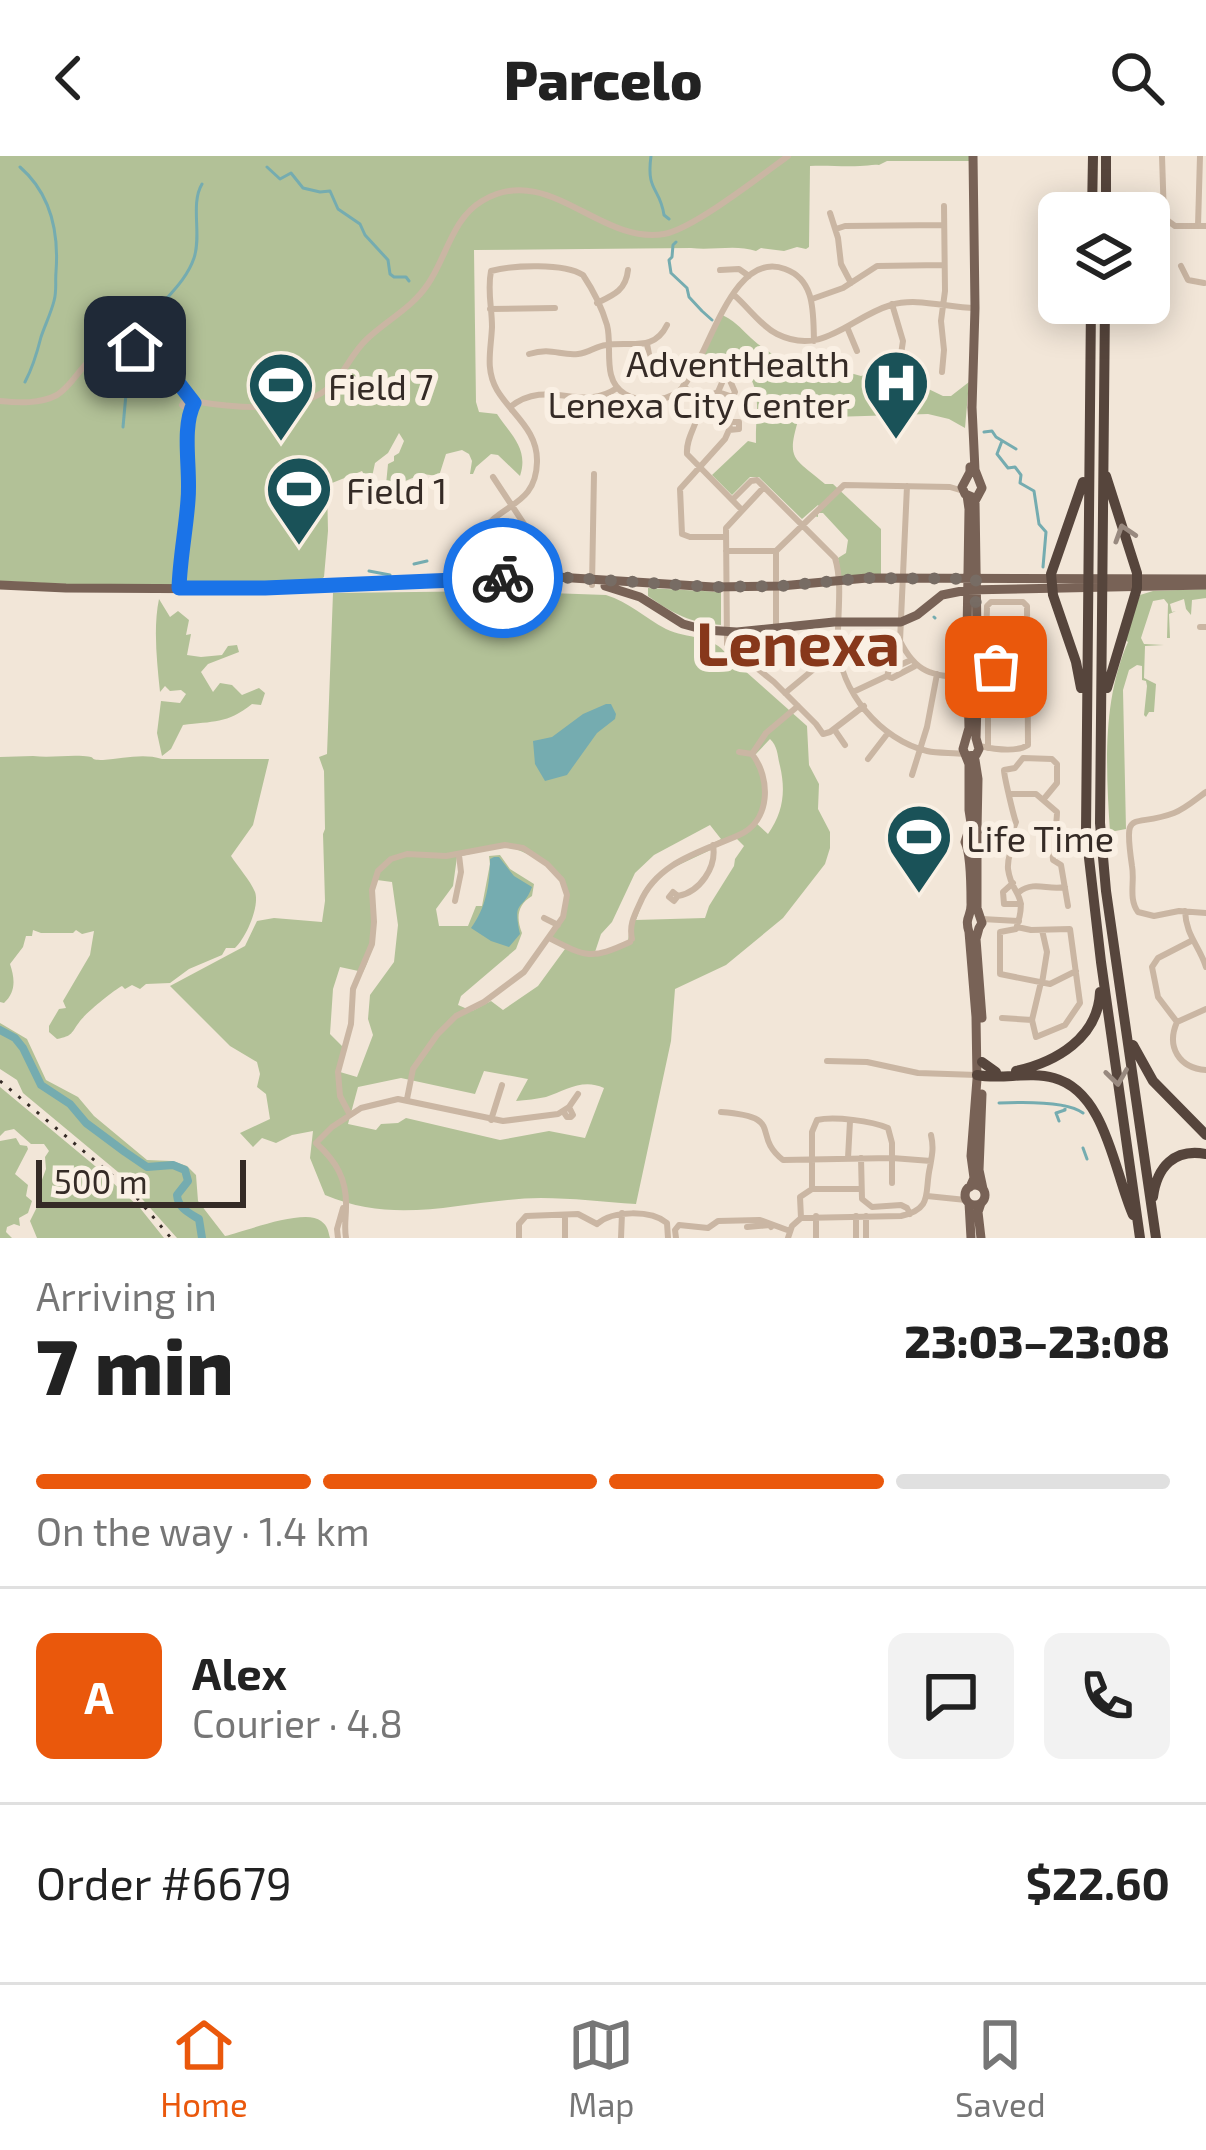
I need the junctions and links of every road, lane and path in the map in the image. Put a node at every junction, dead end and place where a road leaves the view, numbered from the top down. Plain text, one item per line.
1 (788, 156) edge
2 (973, 156) edge
3 (1093, 156) edge
4 (1106, 156) edge
5 (1162, 156) edge
6 (1200, 156) edge
7 (1202, 191) edge
8 (1092, 192) edge
9 (1106, 192) edge
10 (944, 206) dead end
11 (830, 213) dead end
12 (944, 225) junction
13 (1202, 226) edge
14 (836, 230) junction
15 (944, 265) junction
16 (1181, 266) dead end
17 (628, 270) dead end
18 (720, 270) dead end
19 (749, 276) junction
20 (1205, 282) edge
21 (851, 283) junction
22 (734, 295) junction
23 (812, 299) junction
24 (597, 303) junction
25 (892, 304) junction
26 (944, 307) junction
27 (555, 308) dead end
28 (976, 308) junction
29 (490, 309) junction
30 (772, 312) dead end
31 (762, 321) junction
32 (1091, 324) edge
33 (1105, 324) edge
34 (668, 326) dead end
35 (847, 327) junction
36 (814, 340) junction
37 (609, 344) junction
38 (647, 344) junction
39 (857, 351) dead end
40 (529, 354) dead end
41 (650, 358) dead end
42 (900, 361) dead end
43 (941, 372) dead end
44 (683, 386) junction
45 (617, 388) junction
46 (718, 392) dead end
47 (0, 400) edge
48 (697, 400) junction
49 (189, 404) junction
50 (512, 410) junction
51 (729, 430) dead end
52 (1088, 462) junction
53 (698, 466) junction
54 (1103, 468) junction
55 (594, 474) dead end
56 (493, 478) dead end
57 (907, 485) junction
58 (764, 487) junction
59 (969, 487) junction
60 (732, 500) junction
61 (512, 508) junction
62 (742, 509) junction
63 (802, 524) junction
64 (726, 537) junction
65 (479, 539) junction
66 (493, 546) dead end
67 (534, 546) dead end
68 (726, 551) junction
69 (776, 551) junction
70 (904, 575) junction
71 (474, 580) junction
72 (838, 580) junction
73 (1019, 580) junction
74 (592, 582) junction
75 (1206, 582) edge
76 (1052, 583) junction
77 (1137, 583) junction
78 (0, 585) edge
79 (971, 585) junction
80 (776, 586) junction
81 (727, 587) junction
82 (179, 588) junction
83 (838, 622) junction
84 (901, 622) junction
85 (776, 629) junction
86 (727, 631) junction
87 (975, 647) junction
88 (987, 652) junction
89 (839, 662) junction
90 (913, 662) junction
91 (972, 673) junction
92 (937, 674) junction
93 (996, 674) junction
94 (1028, 674) junction
95 (853, 692) junction
96 (785, 693) junction
97 (983, 701) junction
98 (1028, 705) junction
99 (799, 706) junction
100 (864, 706) junction
101 (1086, 706) junction
102 (1101, 728) junction
103 (834, 729) junction
104 (888, 733) junction
105 (845, 745) dead end
106 (922, 748) junction
107 (975, 750) junction
108 (739, 752) dead end
109 (752, 754) junction
110 (868, 759) dead end
111 (912, 775) dead end
112 (1206, 792) edge
113 (1011, 794) junction
114 (1043, 800) junction
115 (1011, 834) junction
116 (975, 841) junction
117 (713, 845) junction
118 (459, 855) junction
119 (1013, 884) junction
120 (1065, 886) junction
121 (1019, 892) junction
122 (678, 896) dead end
123 (454, 901) dead end
124 (1021, 904) junction
125 (1068, 906) dead end
126 (1185, 911) junction
127 (1206, 913) edge
128 (544, 918) dead end
129 (976, 922) junction
130 (1016, 923) junction
131 (558, 925) junction
132 (1042, 930) junction
133 (549, 938) junction
134 (1191, 941) junction
135 (1101, 962) junction
136 (1206, 965) edge
137 (1076, 970) junction
138 (1042, 983) junction
139 (1206, 1009) edge
140 (1124, 1013) junction
141 (1002, 1018) dead end
142 (1032, 1020) junction
143 (1177, 1022) junction
144 (827, 1061) dead end
145 (1206, 1070) edge
146 (998, 1074) junction
147 (981, 1075) junction
148 (502, 1085) dead end
149 (578, 1094) dead end
150 (407, 1099) junction
151 (721, 1112) dead end
152 (350, 1115) junction
153 (491, 1120) junction
154 (850, 1121) junction
155 (1206, 1135) edge
156 (932, 1136) dead end
157 (1206, 1154) edge
158 (848, 1158) junction
159 (861, 1158) junction
160 (892, 1158) junction
161 (812, 1159) junction
162 (931, 1161) junction
163 (892, 1184) dead end
164 (812, 1189) junction
165 (860, 1189) junction
166 (983, 1189) junction
167 (928, 1195) junction
168 (968, 1195) junction
169 (981, 1203) junction
170 (1152, 1211) junction
171 (622, 1213) junction
172 (910, 1214) junction
173 (565, 1216) junction
174 (816, 1216) junction
175 (856, 1216) junction
176 (866, 1216) junction
177 (801, 1218) junction
178 (597, 1224) junction
179 (747, 1224) junction
180 (708, 1228) junction
181 (1139, 1233) edge
182 (789, 1234) edge
183 (593, 1235) dead end
184 (342, 1238) edge
185 (519, 1238) edge
186 (565, 1238) edge
187 (621, 1238) edge
188 (672, 1238) edge
189 (706, 1238) edge
190 (747, 1238) edge
191 (816, 1238) edge
192 (856, 1238) edge
193 (866, 1238) edge
194 (971, 1238) edge
195 (981, 1238) edge
196 (1156, 1238) edge

1 - 49 street
2 - 28 main road
3 - 8 highway
4 - 9 highway
5 - 13 street
6 - 7 street
7 - 13 street
10 - 12 street
11 - 14 street
12 - 14 street
12 - 15 street
14 - 21 street
15 - 21 street
15 - 26 street
16 - 20 street
17 - 24 street
18 - 19 street
19 - 22 street
19 - 23 street
21 - 23 street
22 - 31 street
22 - 44 street
23 - 36 street
24 - 29 street
24 - 37 street
25 - 26 street
25 - 35 street
25 - 42 street
26 - 28 street
26 - 43 street
27 - 29 street
28 - 59 main road
29 - 50 street
30 - 31 street
31 - 36 street
32 - 52 highway
33 - 54 highway
34 - 38 street
35 - 36 street
35 - 39 street
37 - 38 street
37 - 40 street
37 - 45 street
38 - 41 street
44 - 45 street
44 - 48 street
45 - 50 street
46 - 48 street
47 - 49 street
48 - 53 street
49 - 82 street
50 - 61 street
51 - 53 street
52 - 76 highway
52 - 101 highway
53 - 60 street
53 - 64 street
77 -> 54 highway
54 - 102 highway
55 - 74 street
56 - 61 street
57 - 59 street
57 - 63 street
57 - 70 street
58 - 60 street
58 - 62 street
58 - 63 street
59 - 79 main road
60 - 62 street
61 - 65 street
61 - 67 street
62 - 64 street
63 - 69 street
63 - 72 street
64 - 68 street
65 - 66 street
65 - 71 street
68 - 69 street
68 - 81 street
69 - 80 street
70 - 72 main road
70 - 79 main road
70 - 84 street
71 - 74 main road
71 - 82 main road
72 - 80 main road
72 - 83 street
73 - 76 main road
73 - 79 main road
73 - 79 main road
74 - 81 main road
74 - 86 main road
75 - 77 main road
76 - 77 main road
76 - 79 main road
76 - 101 highway
77 - 102 highway
78 - 82 main road
79 - 84 main road
79 - 87 main road
79 - 91 main road
80 - 81 main road
80 - 85 street
81 - 86 street
83 - 84 main road
83 - 85 main road
83 - 89 street
84 - 90 street
85 - 86 main road
86 - 96 street
87 - 88 street
87 - 91 main road
88 - 93 street
88 - 94 street
89 - 95 street
89 - 96 street
90 - 92 street
90 - 95 street
91 - 92 street
91 - 93 street
91 - 97 main road
91 - 107 main road
92 - 106 street
93 - 94 street
93 - 97 street
94 - 98 street
95 - 100 street
96 - 99 street
97 - 98 street
97 - 107 main road
98 - 107 street
99 - 103 street
99 - 109 street
100 - 103 street
100 - 104 street
101 - 135 highway
102 - 140 highway
103 - 105 street
104 - 106 street
104 - 110 street
106 - 107 street
106 - 111 street
107 - 116 main road
108 - 109 street
109 - 117 street
112 - 126 street
113 - 114 street
113 - 114 street
113 - 115 street
114 - 120 street
115 - 116 street
115 - 119 street
116 - 129 main road
117 - 122 street
117 - 133 street
118 - 123 street
118 - 131 street
118 - 152 street
119 - 121 street
119 - 124 street
120 - 121 street
120 - 125 street
121 - 124 street
124 - 130 street
126 - 127 street
126 - 134 street
128 - 131 street
129 - 130 street
129 - 147 main road
130 - 132 street
130 - 138 street
131 - 133 street
132 - 137 street
132 - 138 street
133 - 150 street
134 - 136 street
134 - 143 street
135 - 146 highway
135 -> 181 highway
137 - 138 street
137 - 142 street
138 - 142 street
139 - 143 street
140 - 155 highway
140 - 170 highway
141 - 142 street
143 - 145 street
144 - 147 street
146 - 147 highway
146 - 147 highway
146 - 181 highway
147 - 166 main road
147 - 168 main road
148 - 153 street
149 - 153 street
150 - 152 street
150 - 153 street
151 - 161 street
152 - 184 street
154 - 158 street
154 - 160 street
154 - 161 street
156 - 162 street
157 - 170 highway
158 - 159 street
158 - 161 street
159 - 160 street
159 - 165 street
160 - 162 street
160 - 163 street
161 - 164 street
162 - 167 street
164 - 165 street
164 - 177 street
165 - 172 street
166 - 168 main road
166 - 169 main road
167 - 168 street
167 - 172 street
168 - 169 main road
168 - 194 main road
169 - 195 main road
170 - 196 highway
171 - 178 street
171 - 187 street
171 - 188 street
172 - 176 street
173 - 178 street
173 - 185 street
173 - 186 street
174 - 175 street
174 - 177 street
174 - 191 street
175 - 176 street
175 - 192 street
176 - 193 street
177 - 182 street
178 - 183 street
179 - 180 street
179 - 182 street
179 - 190 street
180 - 188 street
180 - 189 street

